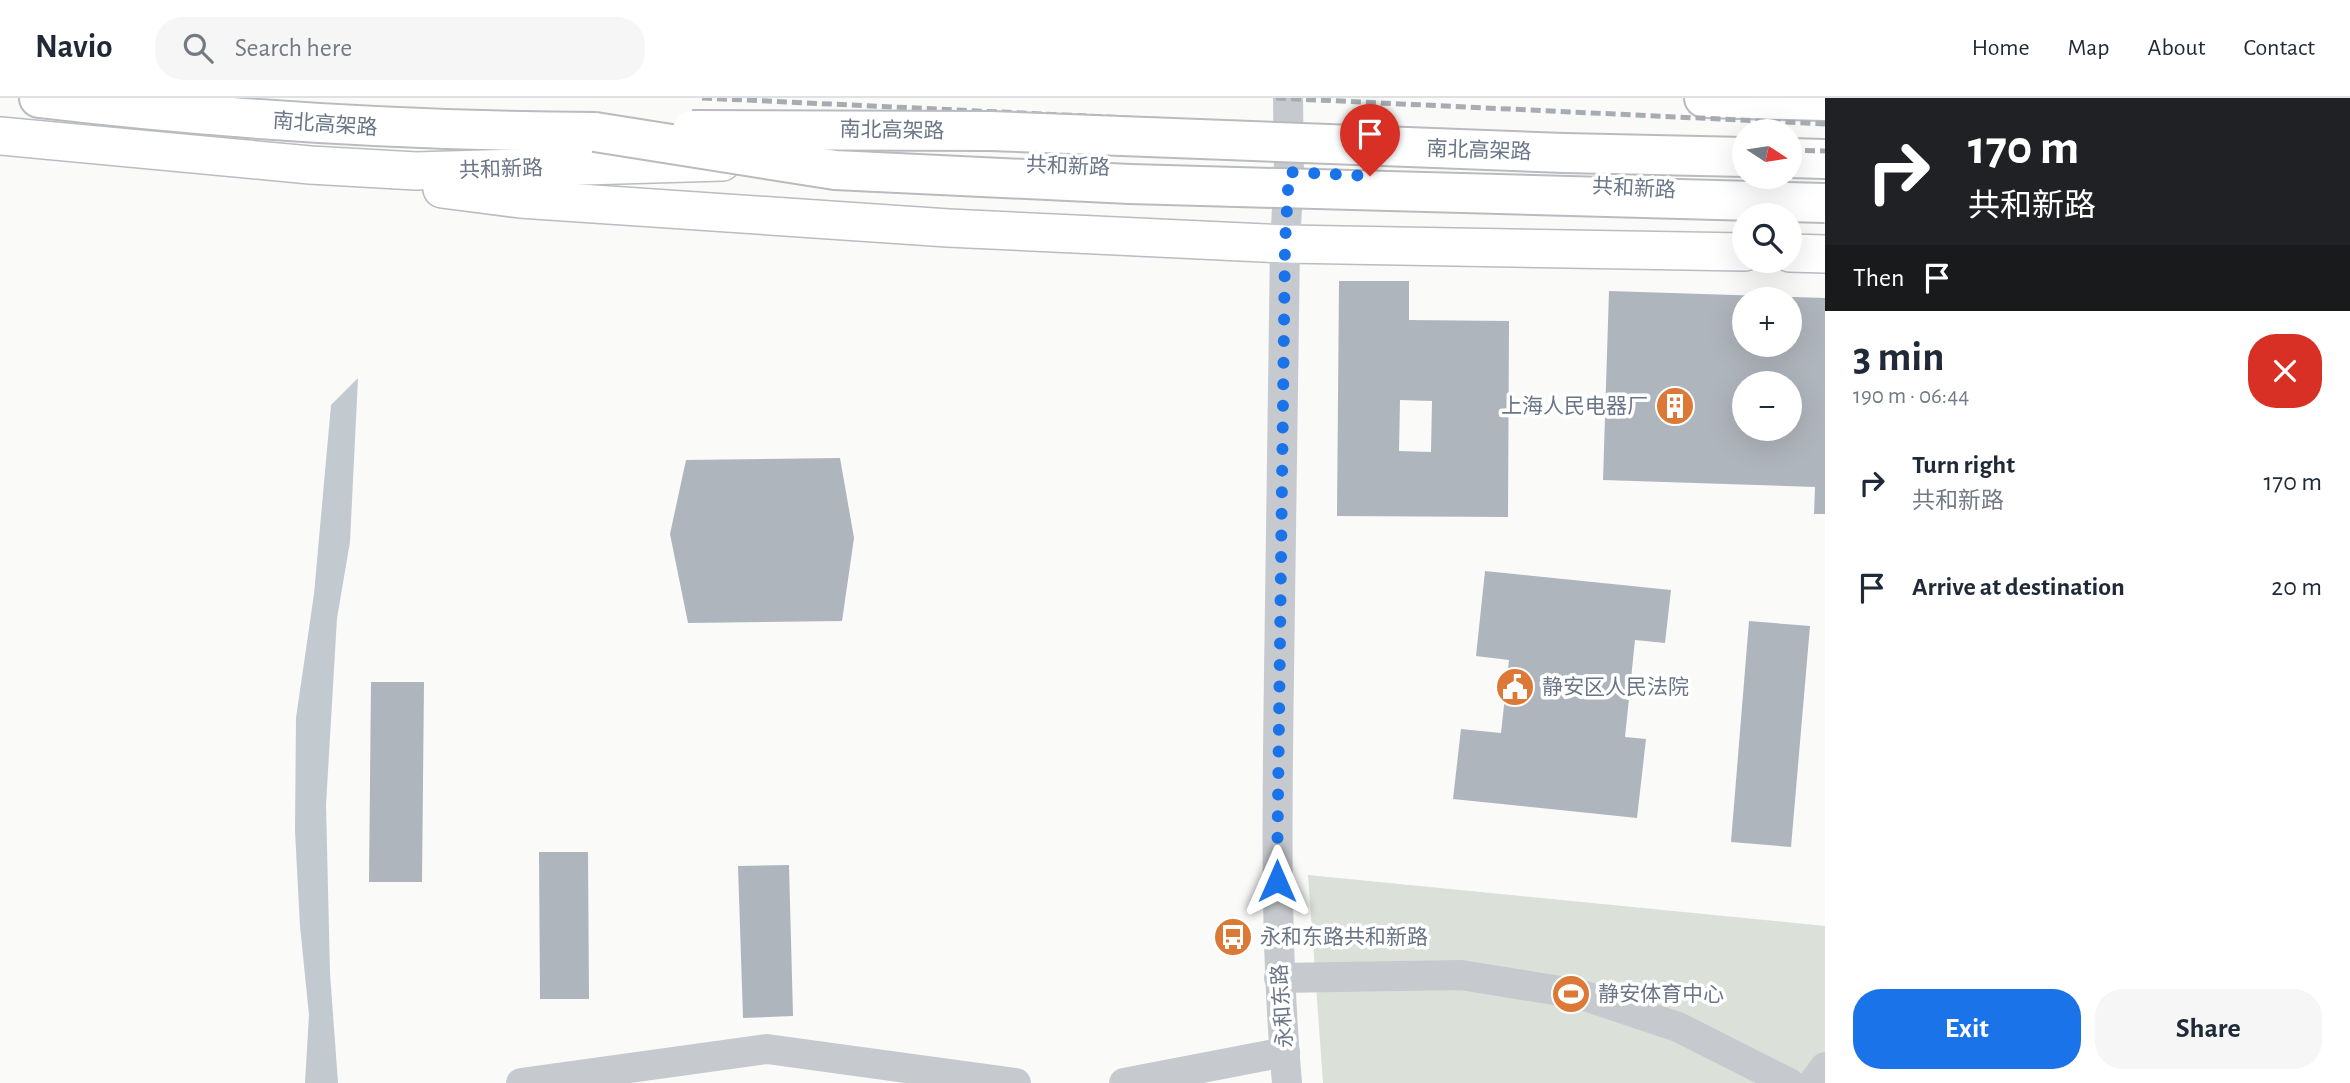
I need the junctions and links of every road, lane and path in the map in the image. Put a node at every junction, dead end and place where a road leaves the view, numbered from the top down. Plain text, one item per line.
1 (39, 98) edge
2 (1288, 98) edge
3 (1704, 98) edge
4 (1825, 101) edge
5 (595, 132) junction
6 (0, 136) edge
7 (1732, 157) edge
8 (1802, 158) edge
9 (1825, 159) edge
10 (310, 165) junction
11 (1289, 172) junction
12 (1825, 197) edge
13 (1825, 203) edge
14 (1285, 244) junction
15 (1732, 252) edge
16 (1802, 253) edge
17 (1825, 254) edge
18 (1279, 978) junction
19 (1284, 1052) junction
20 (1825, 1068) edge
21 (521, 1083) edge
22 (1016, 1083) edge
23 (1124, 1083) edge
24 (1287, 1083) edge
25 (1788, 1083) edge
26 (1813, 1083) edge

1 - 5 highway, 南北高架路
2 - 11 street, 永和东路
3 - 4 highway
5 - 7 highway, 南北高架路, bridge
5 - 13 highway, bridge
6 - 10 main road, 共和新路
8 - 9 highway
10 - 11 main road, 共和新路
10 - 14 main road, 共和新路
11 - 12 main road, 共和新路
11 - 14 street, 永和东路
14 - 15 main road, 共和新路
14 - 18 street, 永和东路
16 - 17 main road
18 - 19 street, 永和东路
18 - 25 street
19 - 23 street
19 - 24 street, 永和东路
20 - 26 street
21 - 22 street

